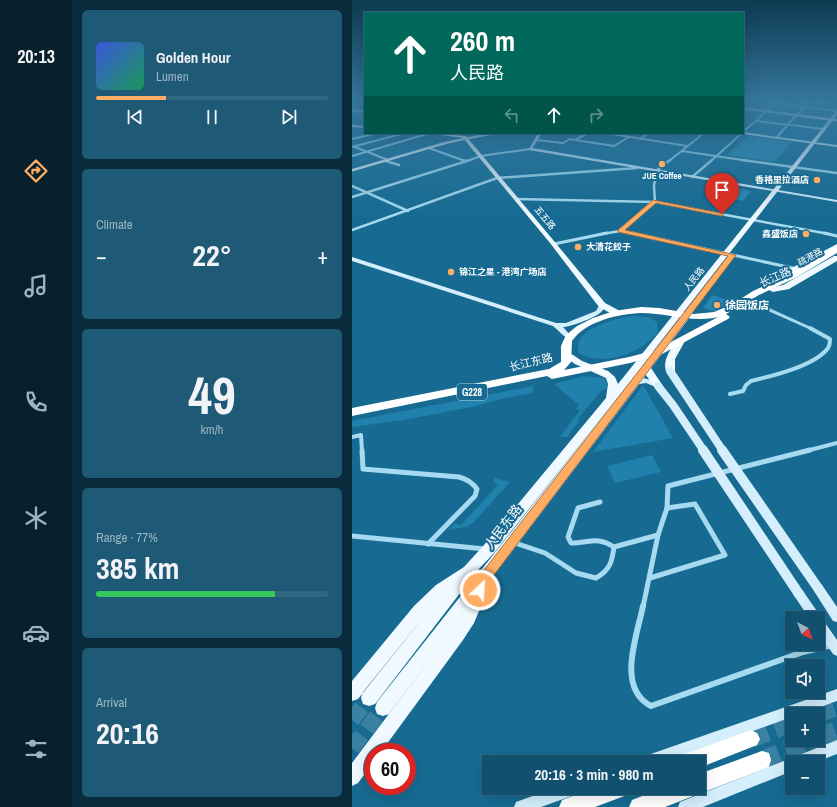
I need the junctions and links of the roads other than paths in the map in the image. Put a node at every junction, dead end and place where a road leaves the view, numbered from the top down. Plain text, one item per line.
1 (380, 140) edge
2 (407, 140) edge
3 (444, 140) edge
4 (458, 140) edge
5 (467, 140) edge
6 (479, 140) edge
7 (536, 140) joint
8 (568, 140) edge
9 (575, 140) edge
10 (625, 140) edge
11 (644, 140) edge
12 (695, 140) edge
13 (734, 140) edge
14 (794, 140) edge
15 (818, 140) edge
16 (819, 140) edge
17 (445, 143) junction
18 (470, 143) junction
19 (816, 143) junction
20 (687, 146) junction
21 (837, 146) edge
22 (353, 147) edge
23 (429, 148) junction
24 (530, 149) junction
25 (682, 151) junction
26 (367, 152) junction
27 (352, 156) edge
28 (481, 156) junction
29 (716, 156) junction
30 (387, 160) junction
31 (466, 161) junction
32 (399, 165) dead end
33 (797, 167) junction
34 (637, 168) junction
35 (352, 170) edge
36 (656, 171) junction
37 (837, 173) edge
38 (692, 177) junction
39 (497, 178) junction
40 (352, 186) edge
41 (366, 192) junction
42 (779, 192) junction
43 (352, 197) edge
44 (516, 199) junction
45 (837, 201) edge
46 (655, 202) junction
47 (408, 211) junction
48 (757, 220) junction
49 (352, 230) edge
50 (620, 231) junction
51 (837, 236) edge
52 (554, 244) junction
53 (837, 246) edge
54 (837, 250) edge
55 (837, 254) edge
56 (730, 255) junction
57 (837, 258) edge
58 (352, 259) edge
59 (814, 265) junction
60 (797, 269) junction
61 (770, 289) junction
62 (752, 302) junction
63 (602, 305) junction
64 (686, 312) junction
65 (617, 313) junction
66 (555, 325) junction
67 (569, 337) junction
68 (680, 341) junction
69 (659, 352) junction
70 (567, 355) junction
71 (646, 356) junction
72 (620, 362) junction
73 (642, 366) junction
74 (592, 368) junction
75 (670, 371) joint
76 (633, 383) junction
77 (658, 386) junction
78 (730, 394) dead end
79 (610, 400) junction
80 (352, 412) edge
81 (352, 416) edge
82 (352, 437) edge
83 (837, 443) edge
84 (600, 502) dead end
85 (667, 508) junction
86 (352, 536) edge
87 (658, 536) junction
88 (428, 544) junction
89 (518, 544) dead end
90 (614, 548) junction
91 (489, 550) junction
92 (472, 567) junction
93 (485, 577) junction
94 (650, 578) junction
95 (810, 611) edge
96 (837, 617) edge
97 (825, 632) edge
98 (836, 647) edge
99 (352, 693) edge
100 (837, 695) edge
101 (369, 698) tunnel mouth
102 (383, 708) tunnel mouth
103 (751, 739) tunnel mouth
104 (837, 747) edge
105 (668, 755) edge
106 (816, 755) edge
107 (706, 756) edge
108 (762, 760) tunnel mouth
109 (785, 767) edge
110 (352, 777) edge
111 (706, 781) edge
112 (555, 795) edge
113 (601, 795) edge
114 (671, 795) edge
115 (522, 807) edge
116 (569, 807) edge
117 (639, 807) edge
118 (685, 807) edge

1 - 22 street
2 - 26 street
3 - 17 main road
4 - 17 main road
5 - 18 main road, 五五路
6 - 18 main road
7 - 8 street
7 - 24 main road
9 - 10 street
11 - 20 street
12 - 20 street
13 - 29 street
14 - 19 main road
15 - 19 main road, 人民路
16 - 19 main road, 人民路
17 - 18 main road
17 - 23 main road
18 - 28 main road, 五五路
19 - 21 main road
19 - 33 main road, 人民路
20 - 25 street
22 - 26 street
23 - 30 main road
23 - 31 street
24 - 28 street
24 - 34 main road
25 - 29 street
25 - 36 street
26 - 27 street
26 - 30 street
28 - 31 street
28 - 39 main road, 五五路
29 - 33 street
29 - 38 street
30 - 32 street
30 - 35 main road
31 - 41 street
33 - 37 street
33 - 42 main road, 人民路
34 - 36 main road
34 - 39 street
36 - 38 main road
36 - 46 street
38 - 42 main road
39 - 44 main road, 五五路
39 - 47 street
40 - 41 street
41 - 43 street
41 - 47 street
42 - 45 main road
42 - 48 main road, 人民路
44 - 46 street
44 - 52 main road, 五五路
46 - 48 street
46 - 50 street
47 - 49 street
48 - 51 street
48 - 56 main road, 人民路
50 - 52 street
50 - 56 street
52 - 63 main road, 五五路
53 - 60 main road
54 - 59 highway, 疏港路 / G228
55 - 59 highway, 疏港路 / G228
56 - 60 street
56 - 64 main road, 人民路
57 - 61 main road, 长江路
58 - 66 main road
59 - 61 highway, 疏港路 / G228
60 - 61 main road
61 - 62 highway, 长江路 / G228
61 - 64 highway, 长江路 / G228
62 - 68 highway, 长江路 / G228
62 - 78 street
63 - 65 main road, 五五路
63 - 66 main road
64 - 65 highway, G228
64 - 69 main road, 人民路
64 - 71 main road, 人民路
65 - 67 highway, G228
66 - 67 main road
67 - 70 highway, 长江东路 / G228
68 - 69 highway, 长江路 / G228
68 - 75 main road
69 - 71 highway, 长江东路 / G228
69 - 73 main road, 人民路
70 - 74 main road
70 - 80 highway, 长江东路 / G228
71 - 72 highway, 长江东路 / G228
71 - 73 main road, 人民路
72 - 73 main road
72 - 74 highway, 长江东路 / G228
73 - 76 main road, 人民路
73 - 77 main road
73 - 79 main road, 人民路
74 - 79 main road
74 - 81 highway, 长江东路 / G228
75 - 96 main road, bridge
76 - 77 main road
76 - 93 main road, 人民东路
77 - 95 main road, bridge
79 - 91 main road, 人民东路
82 - 88 street
83 - 85 street
84 - 90 street
85 - 87 street
85 - 94 street
86 - 88 street
87 - 90 street
87 - 94 street
88 - 91 street
89 - 90 street
91 - 92 main road, 人民东路
92 - 99 main road
92 - 101 main road, 人民东路
93 - 102 main road, 人民东路
93 - 110 main road
94 - 98 street
97 - 98 main road
100 - 105 main road
103 - 107 highway
104 - 106 main road
108 - 111 highway
109 - 118 main road
112 - 115 main road
113 - 116 highway
114 - 117 highway

